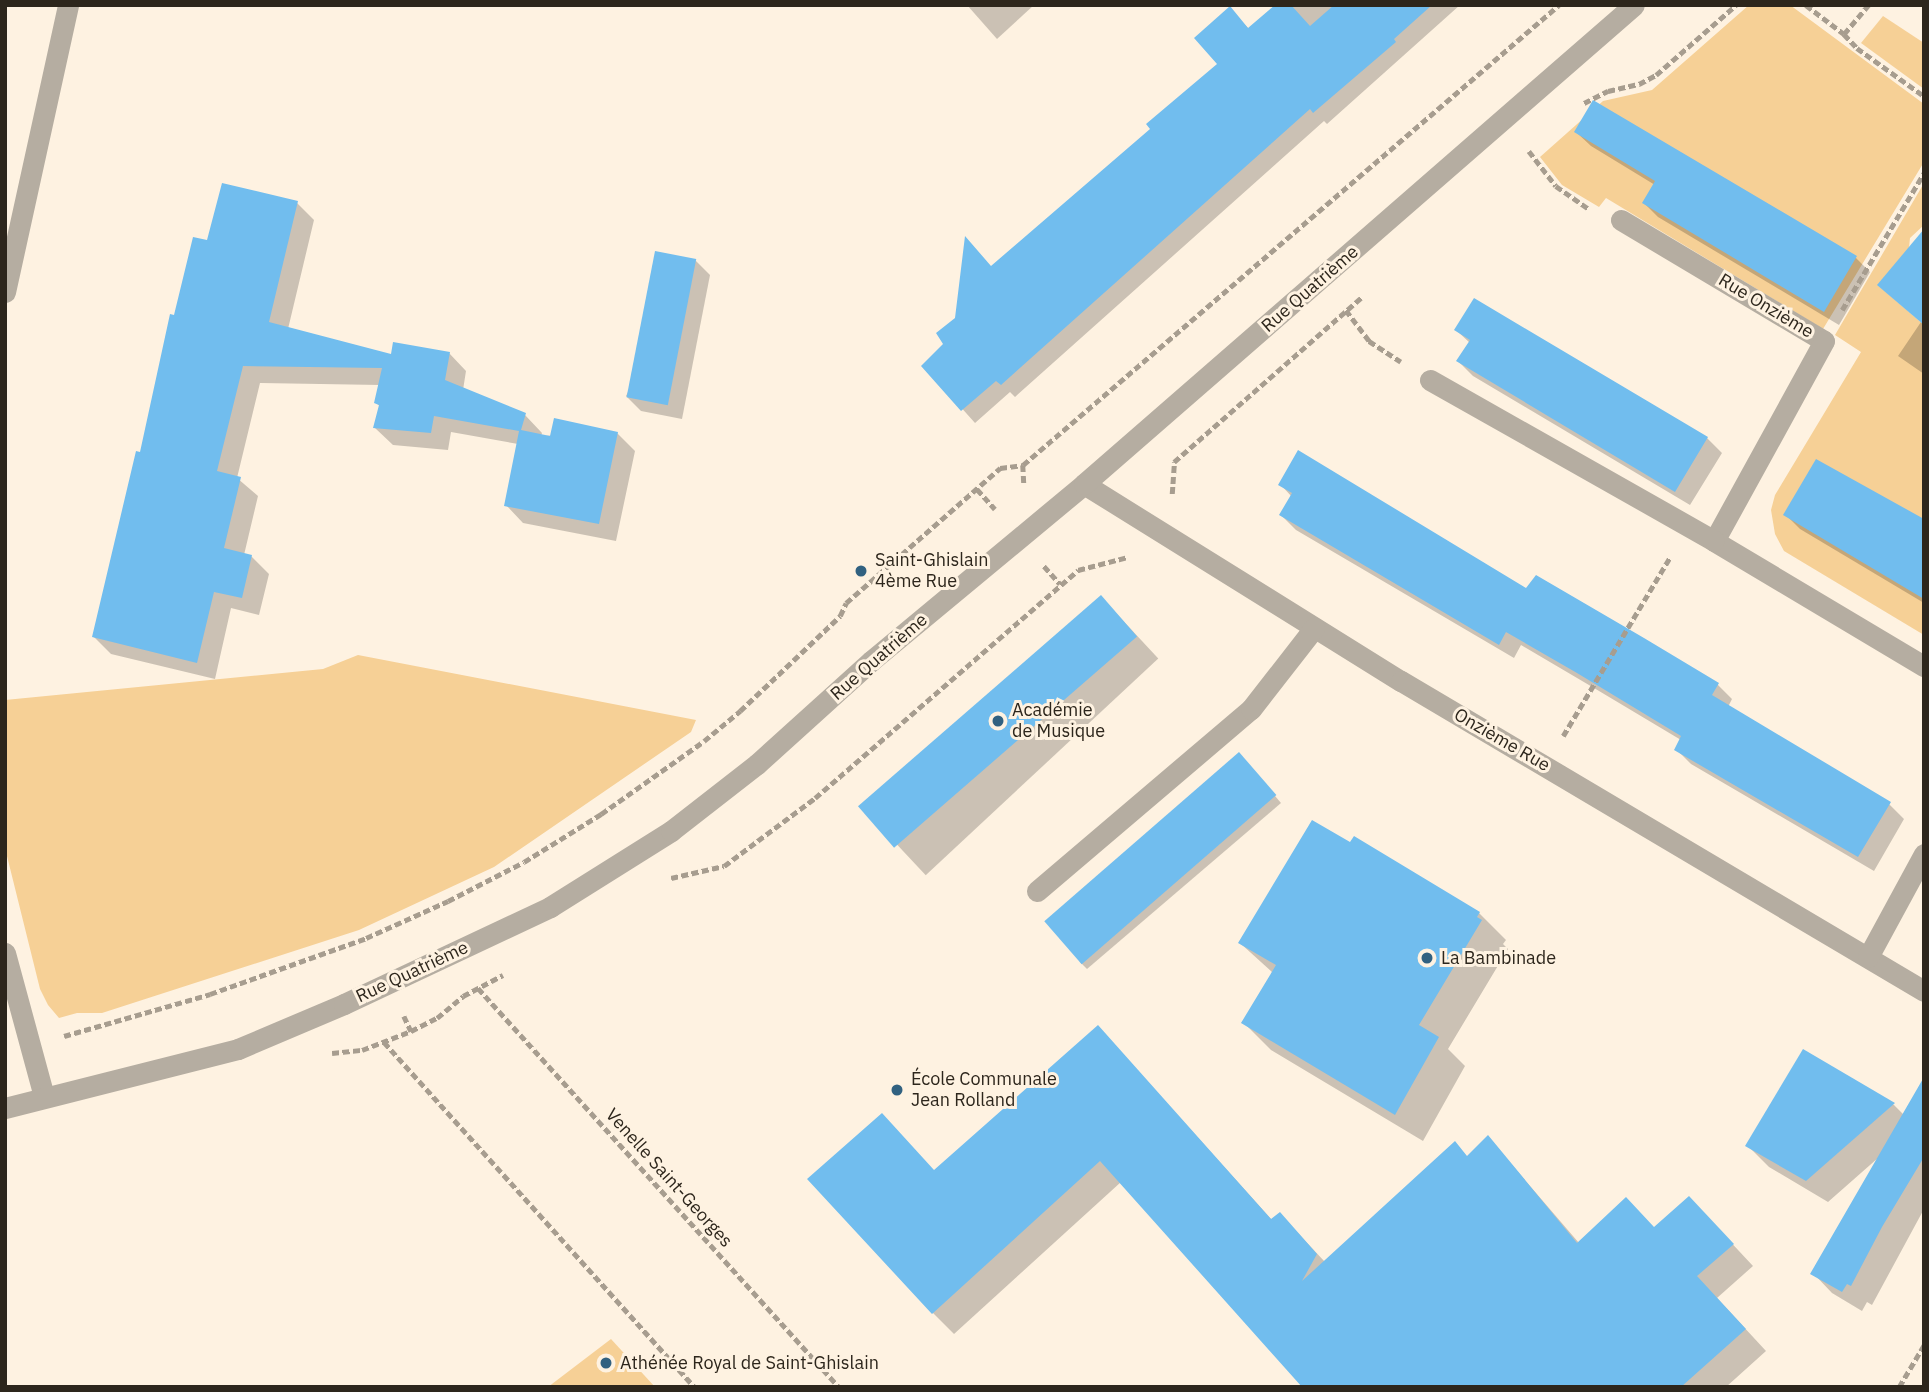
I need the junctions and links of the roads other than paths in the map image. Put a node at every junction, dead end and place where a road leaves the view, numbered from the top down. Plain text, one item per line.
1 (68, 5) edge
2 (1634, 5) edge
3 (1620, 219) road end
4 (5, 292) edge
5 (1430, 380) road end
6 (1084, 484) junction
7 (1714, 541) junction
8 (1314, 628) junction
9 (1924, 666) edge
10 (1924, 854) edge
11 (1037, 891) dead end
12 (5, 953) edge
13 (1868, 957) junction
14 (1924, 991) edge
15 (44, 1097) junction
16 (5, 1108) edge

1 - 4 street
2 - 6 street, Rue Quatrième
3 - 7 street, Rue Onzième
5 - 7 street
6 - 8 street, Onzième Rue
6 - 15 street, Rue Quatrième
7 - 9 street
8 - 11 street
8 - 13 street, Onzième Rue
10 - 13 street
12 - 15 street
13 - 14 street, Onzième Rue
15 - 16 street, Rue Quatrième

